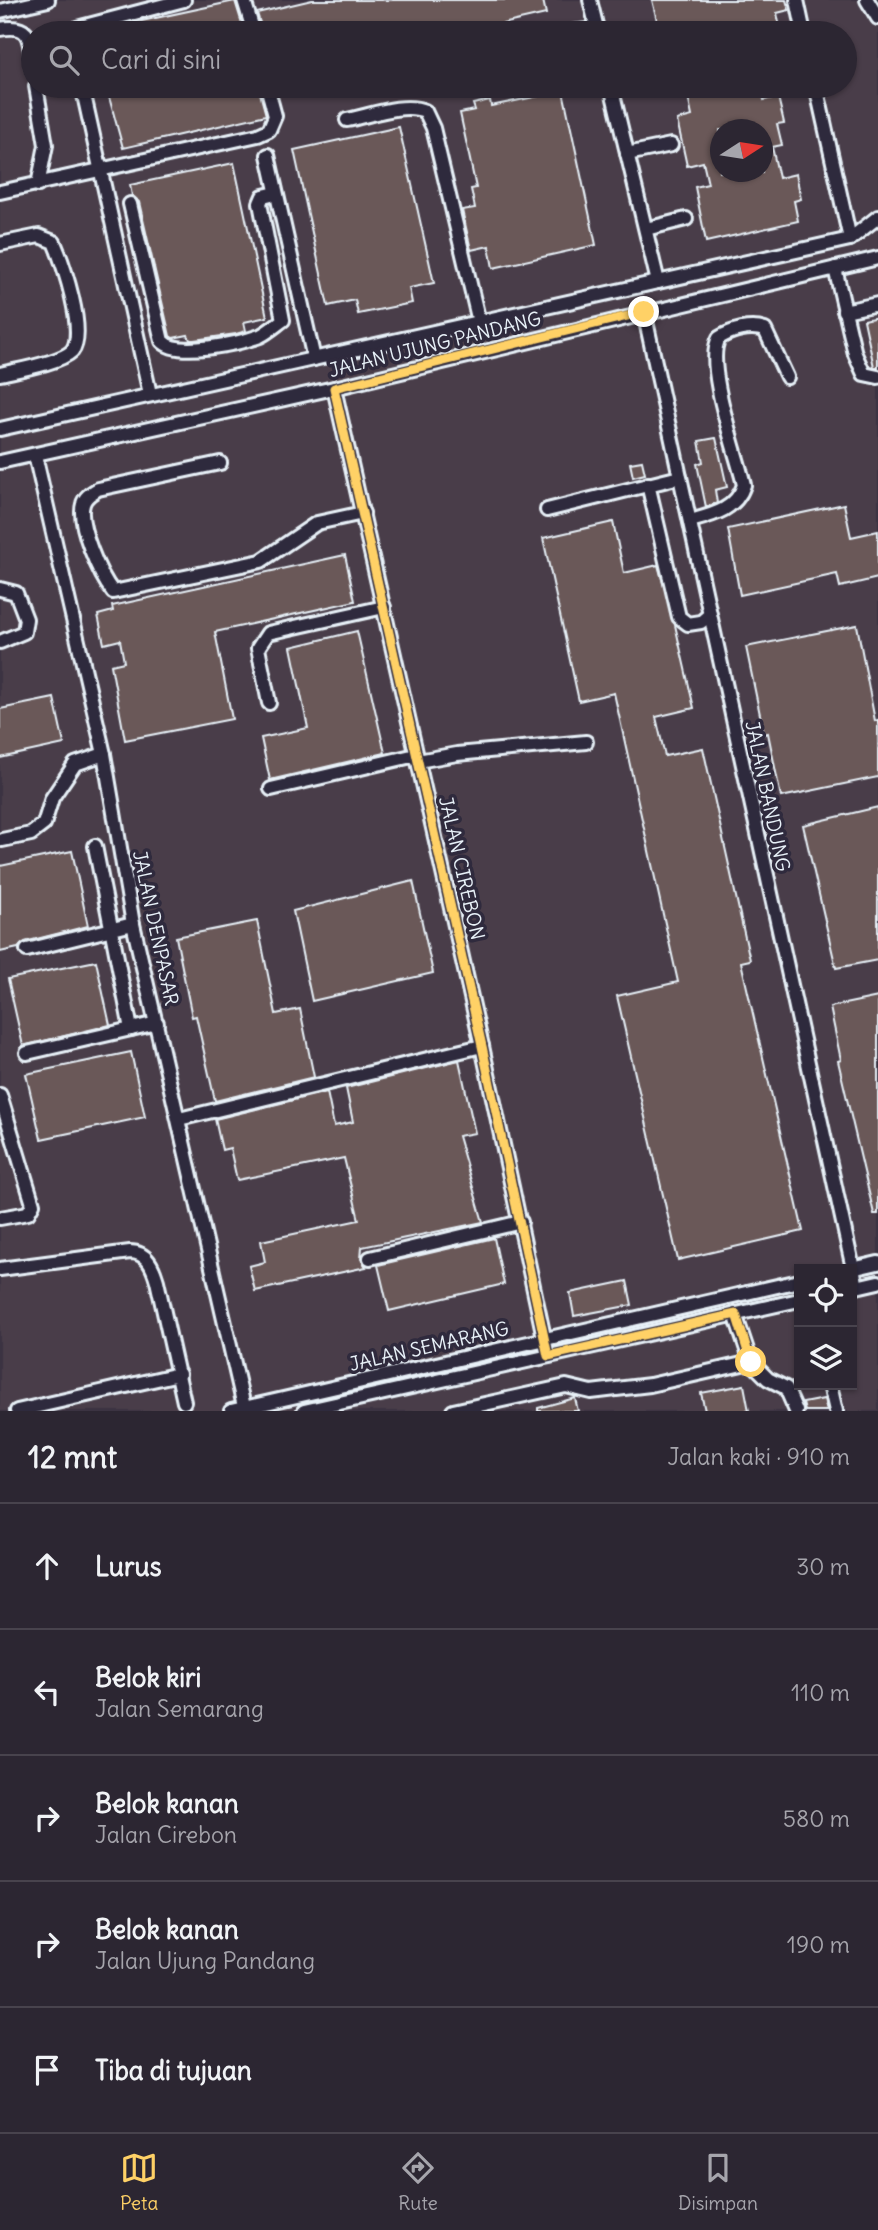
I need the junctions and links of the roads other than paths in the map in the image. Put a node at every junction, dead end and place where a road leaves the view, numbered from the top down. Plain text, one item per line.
1 (48, 0) edge
2 (184, 0) edge
3 (244, 0) edge
4 (590, 0) edge
5 (797, 0) edge
6 (867, 0) edge
7 (0, 11) edge
8 (878, 18) edge
9 (104, 21) edge
10 (250, 21) edge
11 (595, 21) edge
12 (801, 21) edge
13 (21, 28) edge
14 (0, 29) edge
15 (38, 98) edge
16 (85, 98) edge
17 (270, 98) edge
18 (614, 98) edge
19 (819, 98) edge
20 (347, 120) dead end
21 (671, 145) dead end
22 (628, 154) junction
23 (268, 155) dead end
24 (102, 171) junction
25 (37, 185) junction
26 (0, 192) edge
27 (276, 193) junction
28 (130, 204) dead end
29 (878, 217) edge
30 (686, 219) dead end
31 (646, 229) junction
32 (850, 239) junction
33 (0, 244) edge
34 (878, 258) edge
35 (835, 268) junction
36 (658, 282) junction
37 (878, 304) edge
38 (844, 311) junction
39 (644, 312) junction
40 (479, 322) junction
41 (314, 359) junction
42 (0, 374) edge
43 (787, 377) dead end
44 (878, 377) edge
45 (334, 388) junction
46 (150, 394) junction
47 (0, 429) edge
48 (34, 455) junction
49 (0, 462) edge
50 (220, 463) dead end
51 (680, 477) junction
52 (648, 484) junction
53 (547, 510) dead end
54 (363, 513) junction
55 (690, 521) junction
56 (0, 589) edge
57 (384, 607) junction
58 (709, 615) junction
59 (0, 642) edge
60 (269, 703) dead end
61 (586, 742) dead end
62 (104, 754) junction
63 (417, 758) junction
64 (271, 789) dead end
65 (2, 840) dead end
66 (95, 846) dead end
67 (133, 924) junction
68 (112, 930) junction
69 (27, 950) dead end
70 (157, 1023) junction
71 (131, 1029) junction
72 (482, 1046) junction
73 (27, 1053) dead end
74 (0, 1095) edge
75 (180, 1119) junction
76 (0, 1218) edge
77 (521, 1223) junction
78 (370, 1258) dead end
79 (878, 1263) edge
80 (852, 1264) edge
81 (857, 1268) edge
82 (0, 1269) edge
83 (794, 1282) edge
84 (878, 1282) edge
85 (857, 1287) edge
86 (794, 1301) edge
87 (736, 1314) junction
88 (544, 1339) junction
89 (548, 1356) junction
90 (751, 1362) junction
91 (178, 1374) junction
92 (831, 1390) edge
93 (184, 1402) dead end
94 (244, 1409) edge
95 (18, 1411) edge
96 (231, 1411) edge
97 (304, 1411) edge
98 (453, 1411) edge
99 (796, 1411) edge
100 (836, 1411) edge

1 - 7 street
2 - 9 street
3 - 10 street
4 - 11 street
5 - 12 street
6 - 8 street
13 - 14 street
15 - 25 street
16 - 24 street
17 - 24 street
18 - 22 street
19 - 32 street
20 - 40 street
21 - 22 street
22 - 31 street
23 - 27 street
24 - 25 street
24 - 46 street
25 - 26 street
27 - 28 street
27 - 41 street
29 - 32 street
30 - 31 street
31 - 36 street
32 - 36 street
33 - 42 street
34 - 35 street, JALAN UJUNG PANDANG
35 - 38 street
35 - 39 street, JALAN UJUNG PANDANG
36 - 40 street
37 - 38 street
38 - 44 street
39 - 45 street, JALAN UJUNG PANDANG
39 - 51 street, JALAN BANDUNG
40 - 41 street
41 - 46 street
43 - 55 street
45 - 48 street, JALAN UJUNG PANDANG
45 - 54 street, JALAN CIREBON
46 - 47 street
48 - 49 street, JALAN UJUNG PANDANG
48 - 62 street, JALAN DENPASAR
50 - 54 street
51 - 52 street
51 - 55 street, JALAN BANDUNG
52 - 53 street
52 - 58 street
54 - 57 street, JALAN CIREBON
55 - 58 street, JALAN BANDUNG
56 - 59 street
57 - 60 street
57 - 63 street, JALAN CIREBON
58 - 80 street, JALAN BANDUNG
61 - 63 street
62 - 65 street
62 - 67 street, JALAN DENPASAR
63 - 64 street
63 - 72 street, JALAN CIREBON
66 - 68 street
67 - 68 street
67 - 70 street, JALAN DENPASAR
68 - 69 street
68 - 71 street
70 - 71 street
70 - 75 street, JALAN DENPASAR
71 - 73 street
72 - 75 street
72 - 77 street, JALAN CIREBON
74 - 76 street
75 - 94 street, JALAN DENPASAR
77 - 78 street
77 - 88 street, JALAN CIREBON
79 - 81 street
82 - 91 street
83 - 88 street, JALAN SEMARANG
84 - 85 street
86 - 87 street, JALAN SEMARANG
87 - 89 street, JALAN SEMARANG
87 - 90 street
88 - 89 street, JALAN CIREBON
88 - 94 street, JALAN SEMARANG
89 - 97 street, JALAN SEMARANG
90 - 98 street
90 - 99 street
91 - 93 street
91 - 95 street
92 - 100 street
94 - 96 street, JALAN SEMARANG

